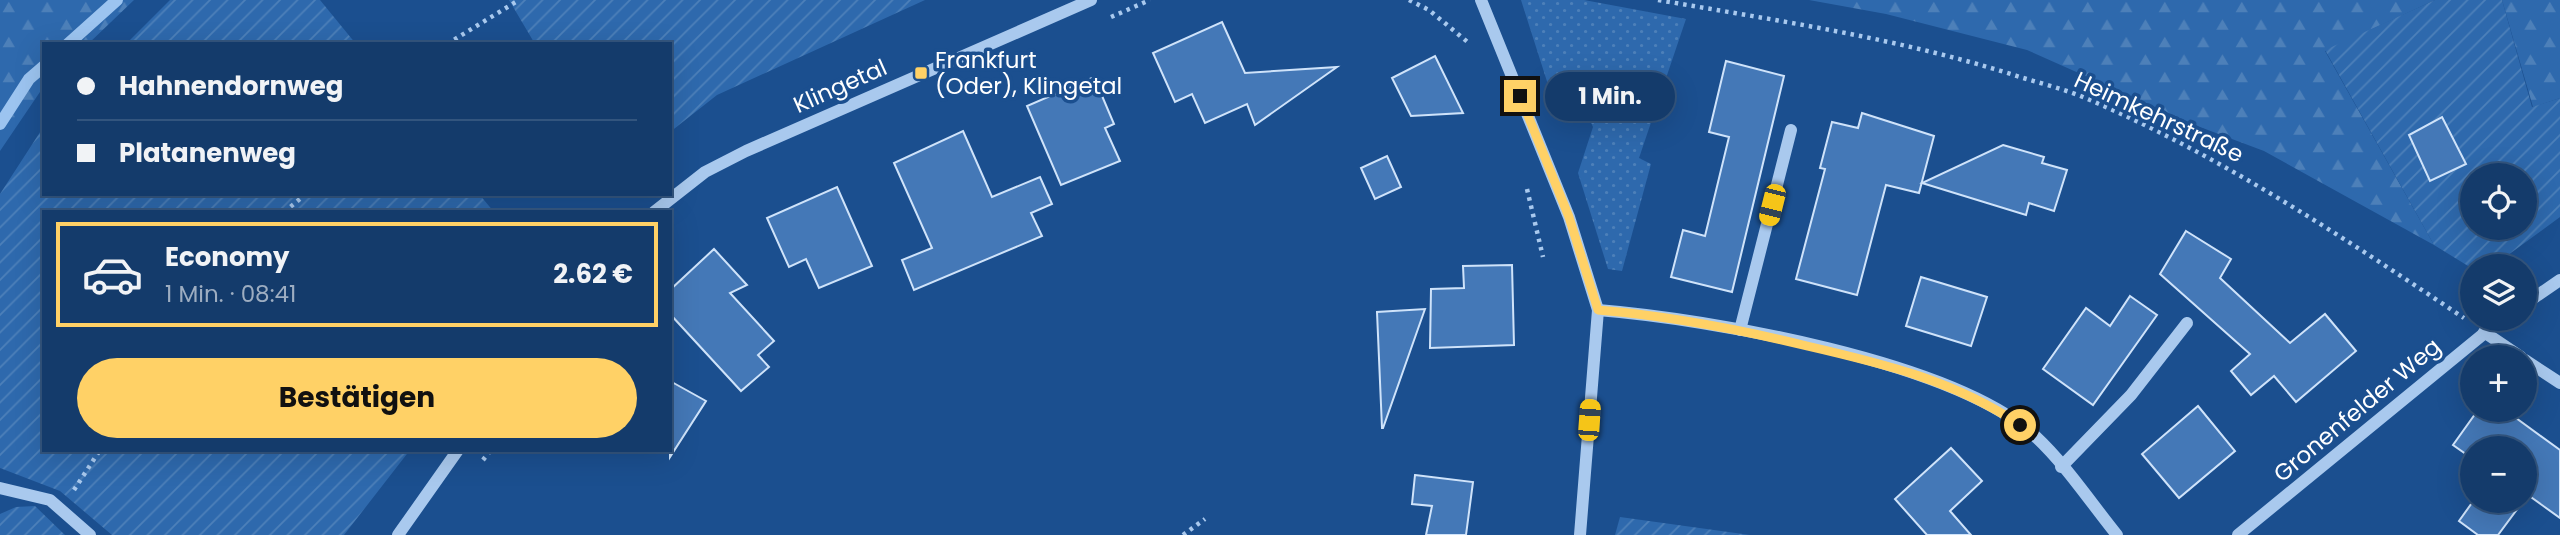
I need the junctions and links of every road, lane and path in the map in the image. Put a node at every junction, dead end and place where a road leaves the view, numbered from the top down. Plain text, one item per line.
1 (519, 0) edge
2 (1091, 0) edge
3 (1409, 0) edge
4 (1481, 0) edge
5 (1658, 0) edge
6 (450, 42) edge
7 (1475, 55) dead end
8 (1791, 130) dead end
9 (1524, 175) dead end
10 (304, 196) edge
11 (286, 210) edge
12 (657, 210) edge
13 (1543, 257) dead end
14 (2560, 281) edge
15 (2537, 296) edge
16 (1598, 310) junction
17 (2187, 323) dead end
18 (1740, 330) junction
19 (2484, 332) junction
20 (2504, 345) edge
21 (2537, 367) edge
22 (2560, 383) edge
23 (99, 452) edge
24 (457, 452) edge
25 (2062, 467) junction
26 (0, 488) edge
27 (62, 510) junction
28 (1205, 519) dead end
29 (90, 535) edge
30 (398, 535) edge
31 (1183, 535) edge
32 (1580, 535) edge
33 (2117, 535) edge
34 (2238, 535) edge

1 - 6 path
2 - 12 street, Klingetal
3 - 7 path
4 - 16 street
5 - 19 path, Heimkehrstraße
8 - 18 street
9 - 13 path
10 - 11 path
14 - 15 street
16 - 18 street
16 - 32 street
17 - 25 street
18 - 25 street
19 - 20 street
19 - 34 street, Gronenfelder Weg
21 - 22 street
23 - 27 path
24 - 30 street
25 - 33 street
26 - 27 street
27 - 29 street
28 - 31 path

